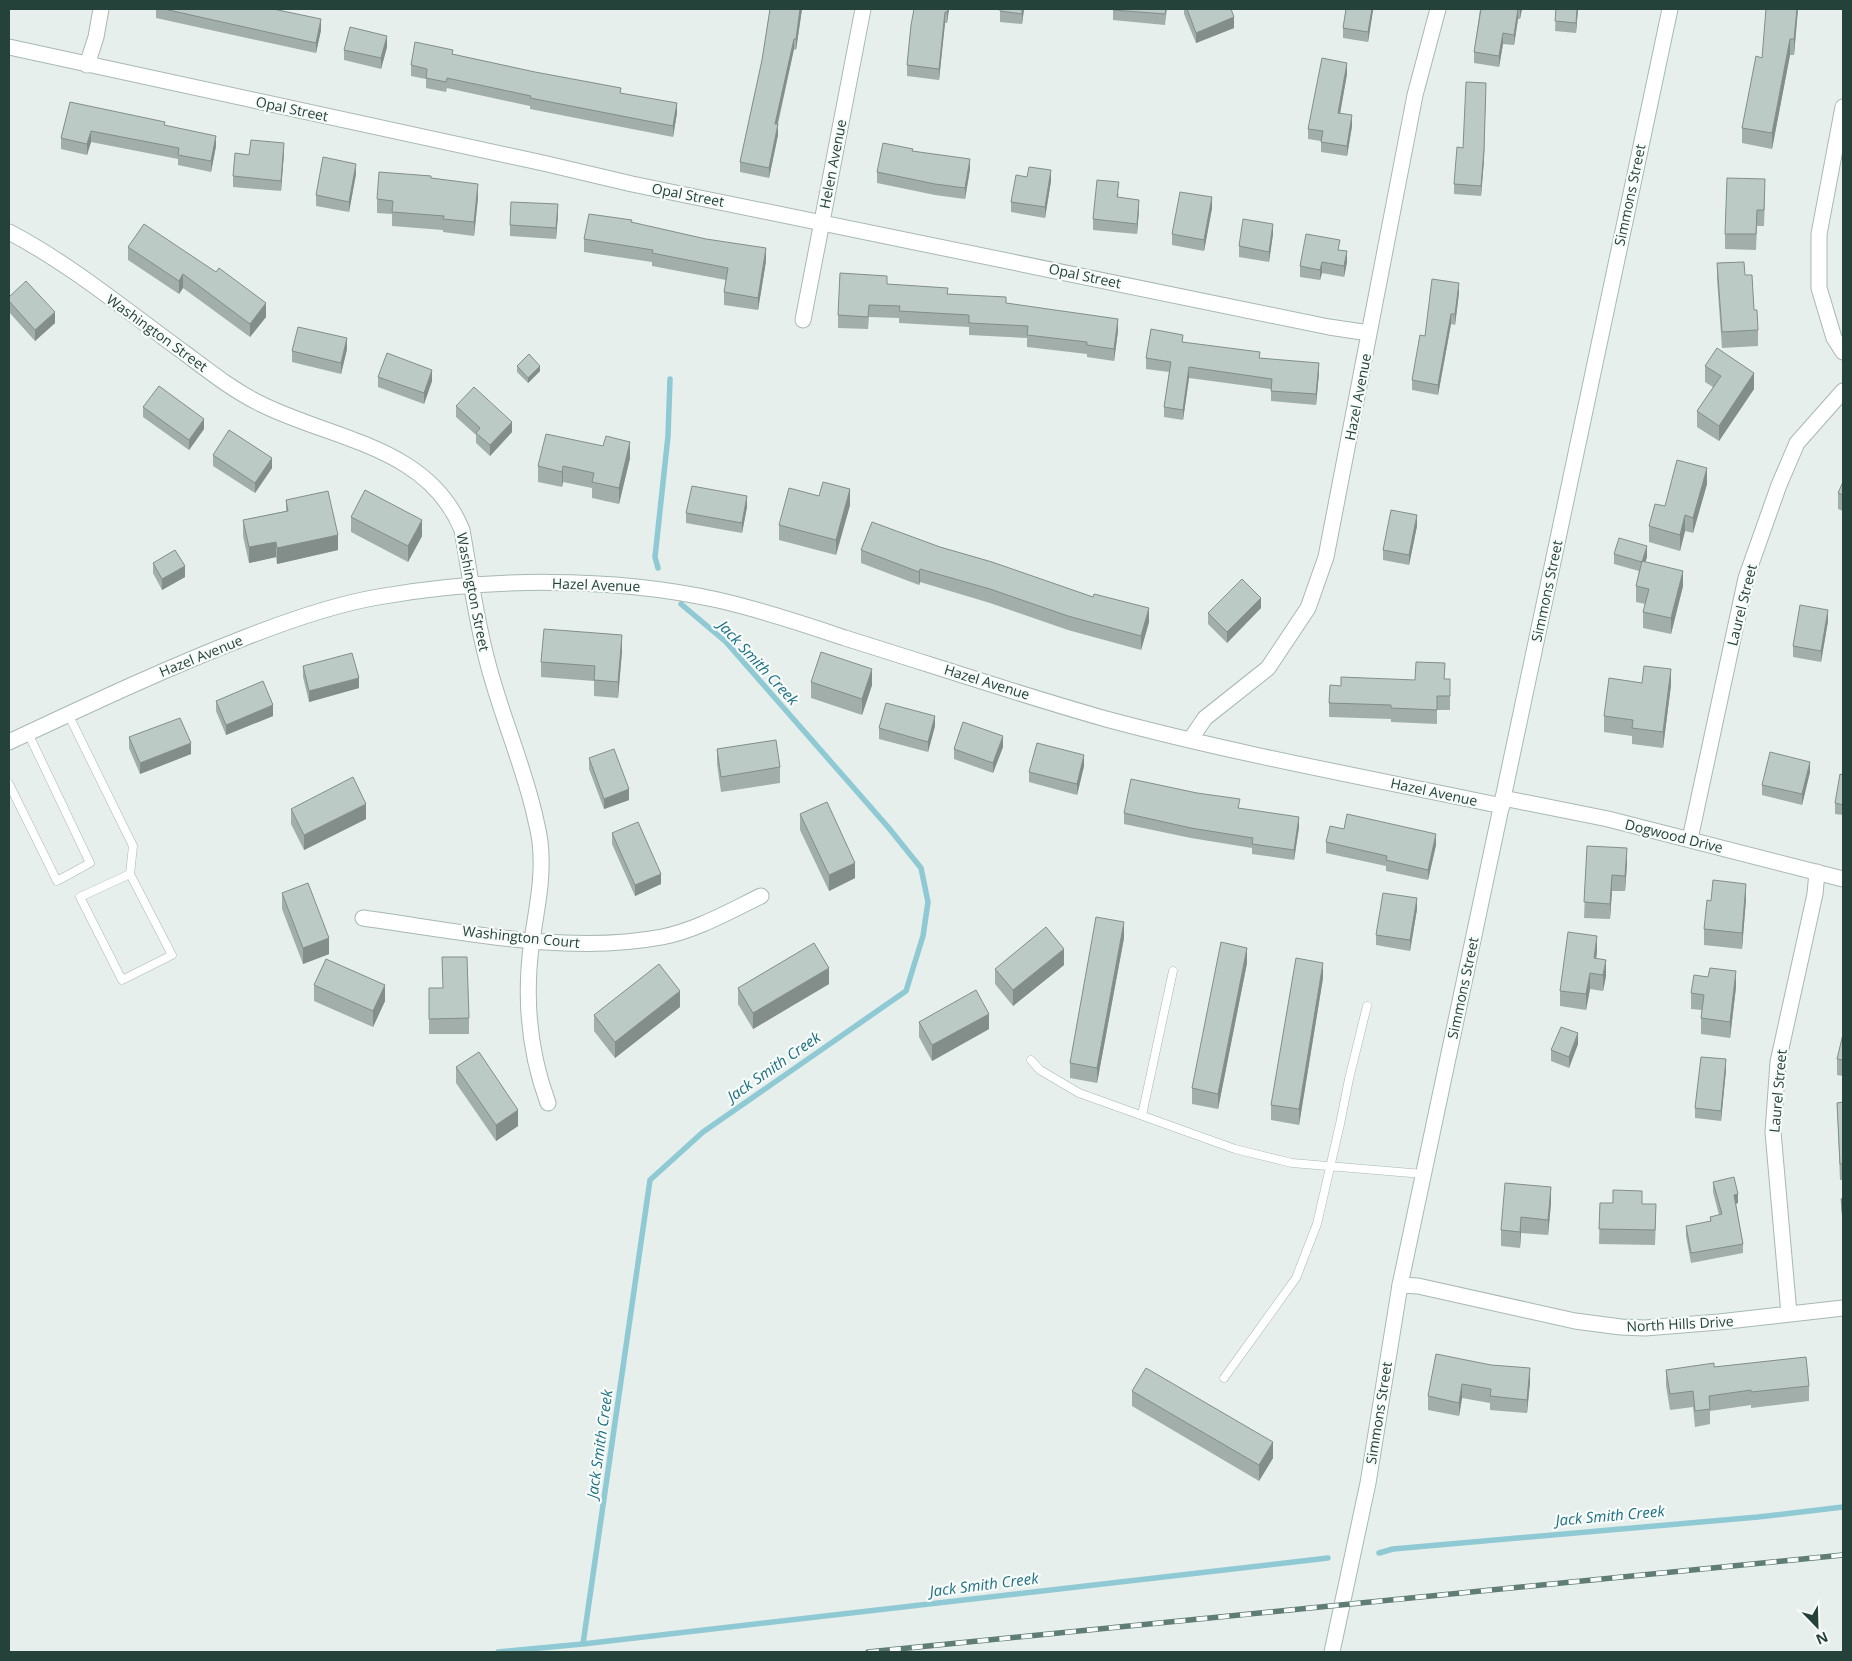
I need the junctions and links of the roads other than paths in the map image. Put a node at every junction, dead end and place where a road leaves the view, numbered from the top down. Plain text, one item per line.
1 (101, 9) edge
2 (863, 9) edge
3 (1438, 9) edge
4 (1670, 9) edge
5 (9, 47) edge
6 (87, 65) junction
7 (1843, 107) edge
8 (822, 222) junction
9 (9, 232) edge
10 (804, 320) dead end
11 (1370, 333) junction
12 (1843, 352) edge
13 (1843, 391) edge
14 (472, 586) junction
15 (68, 714) junction
16 (28, 733) junction
17 (1190, 740) junction
18 (9, 742) edge
19 (9, 784) edge
20 (1502, 802) junction
21 (1690, 839) junction
22 (1816, 872) junction
23 (130, 874) junction
24 (1843, 879) edge
25 (761, 896) dead end
26 (363, 918) dead end
27 (532, 941) junction
28 (1173, 971) dead end
29 (1367, 1006) dead end
30 (1031, 1060) dead end
31 (548, 1103) dead end
32 (1142, 1115) junction
33 (1329, 1166) junction
34 (1423, 1174) junction
35 (1400, 1285) junction
36 (1843, 1308) edge
37 (1789, 1314) junction
38 (1224, 1378) dead end
39 (1332, 1652) edge

1 - 6 street
2 - 8 street, Helen Avenue
3 - 11 street, Hazel Avenue
4 - 20 street, Simmons Street
5 - 6 street, Opal Street
6 - 8 street, Opal Street
7 - 12 street
8 - 10 street, Helen Avenue
8 - 11 street, Opal Street
9 - 14 street, Washington Street
11 - 17 street, Hazel Avenue
13 - 21 street, Laurel Street
14 - 15 street, Hazel Avenue
14 - 17 street, Hazel Avenue
14 - 27 street, Washington Street
15 - 16 street, Hazel Avenue
15 - 23 lane
16 - 18 street, Hazel Avenue
16 - 19 lane
17 - 20 street, Hazel Avenue
20 - 21 street, Dogwood Drive
20 - 34 street, Simmons Street
21 - 22 street, Dogwood Drive
22 - 24 street, Dogwood Drive
22 - 37 street, Laurel Street
23 - 23 lane
25 - 27 street, Washington Court
26 - 27 street, Washington Court
27 - 31 street, Washington Street
28 - 32 lane
29 - 33 lane
30 - 32 lane
32 - 33 lane
33 - 34 lane
33 - 38 lane
34 - 35 street, Simmons Street
35 - 37 street, North Hills Drive
35 - 39 street, Simmons Street
36 - 37 street, North Hills Drive

